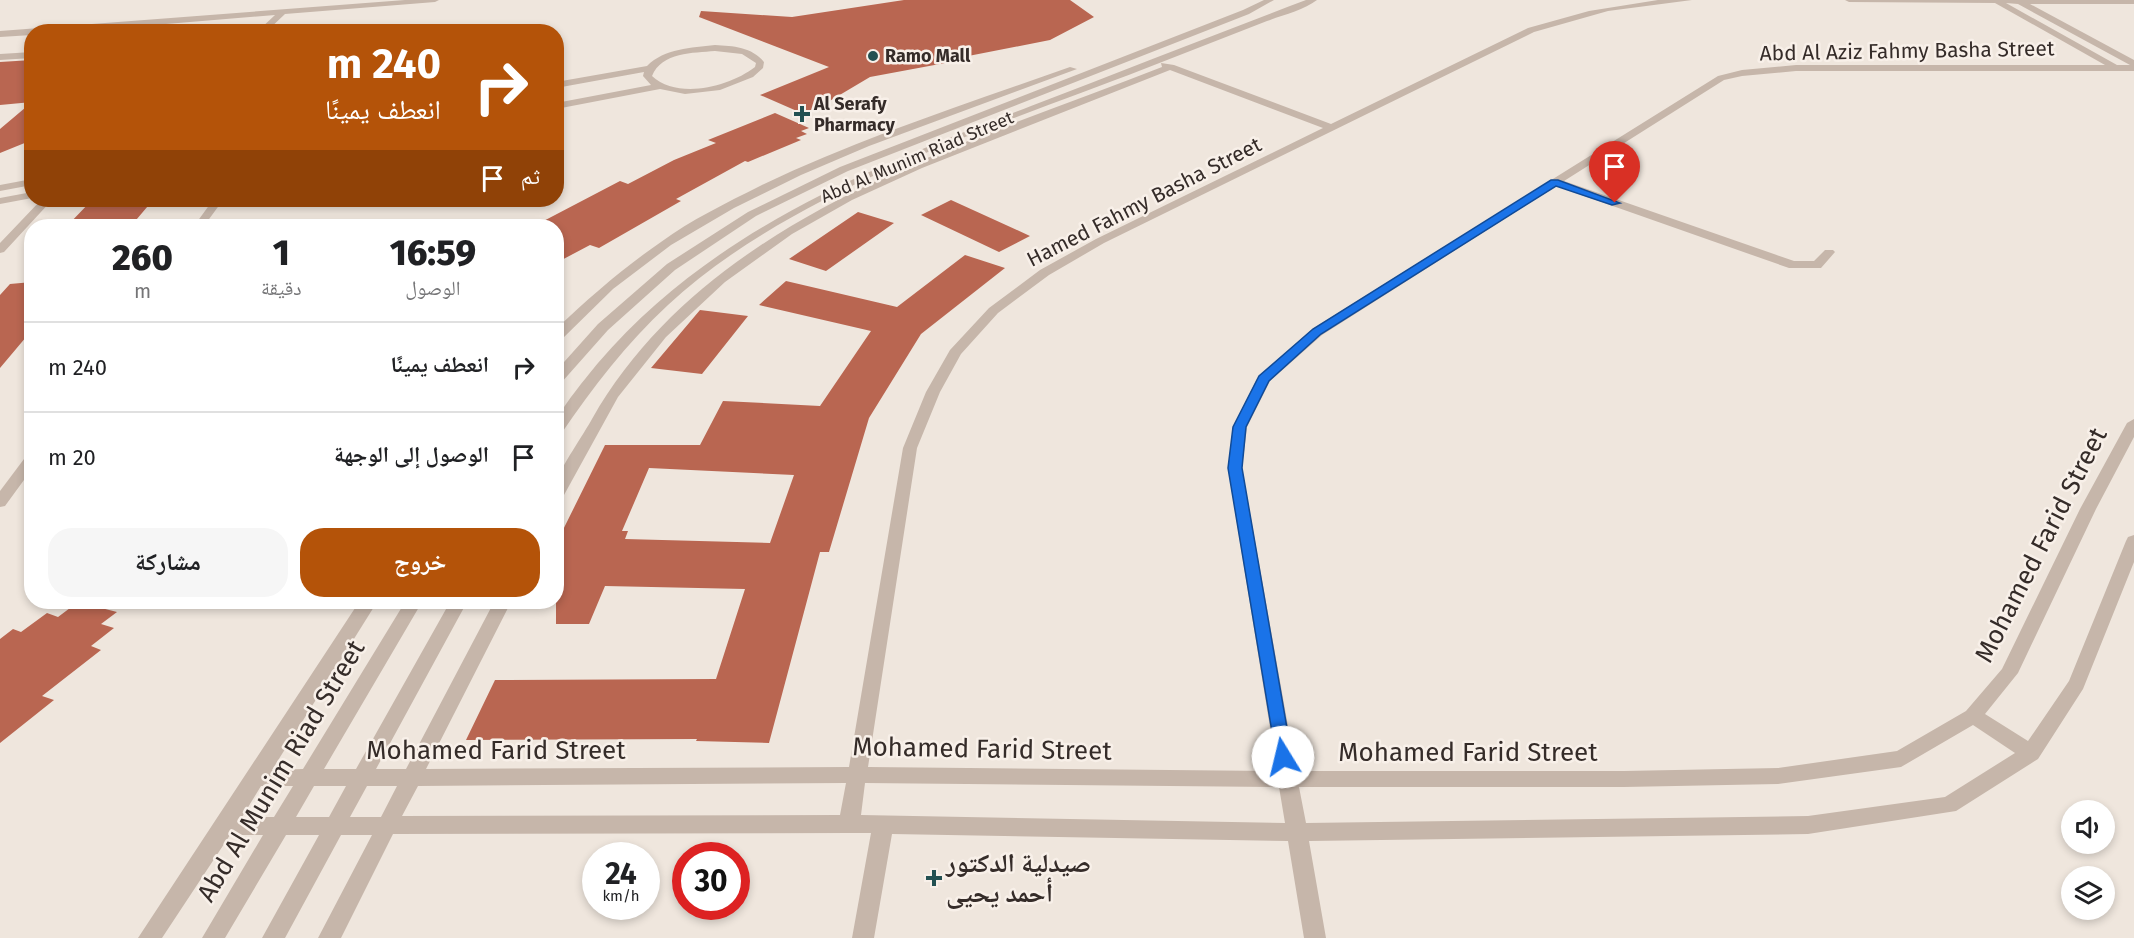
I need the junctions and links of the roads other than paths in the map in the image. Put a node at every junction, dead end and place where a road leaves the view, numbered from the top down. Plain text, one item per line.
1 (435, 0) edge
2 (1270, 0) edge
3 (1313, 0) edge
4 (1688, 0) edge
5 (1849, 0) edge
6 (1995, 1) edge
7 (2018, 1) edge
8 (2134, 2) edge
9 (285, 10) junction
10 (145, 24) edge
11 (270, 24) edge
12 (24, 32) edge
13 (0, 34) edge
14 (1136, 54) junction
15 (24, 56) edge
16 (0, 57) edge
17 (1122, 60) junction
18 (1156, 62) junction
19 (2134, 66) edge
20 (1171, 67) junction
21 (2118, 68) junction
22 (648, 69) junction
23 (2134, 78) edge
24 (1031, 84) junction
25 (564, 85) edge
26 (660, 86) junction
27 (1048, 89) junction
28 (564, 104) edge
29 (1333, 128) junction
30 (904, 159) junction
31 (918, 166) junction
32 (1555, 182) junction
33 (24, 184) edge
34 (0, 188) edge
35 (24, 196) edge
36 (0, 201) edge
37 (40, 207) edge
38 (29, 219) edge
39 (24, 224) edge
40 (0, 250) edge
41 (1829, 252) dead end
42 (564, 329) edge
43 (564, 371) edge
44 (564, 418) edge
45 (2134, 423) edge
46 (24, 469) edge
47 (564, 481) edge
48 (0, 502) edge
49 (2134, 541) edge
50 (364, 609) edge
51 (409, 609) edge
52 (454, 609) edge
53 (498, 609) edge
54 (1974, 716) junction
55 (2031, 753) junction
56 (857, 775) junction
57 (309, 777) junction
58 (255, 778) junction
59 (362, 778) junction
60 (412, 778) junction
61 (1287, 779) junction
62 (849, 824) junction
63 (883, 825) junction
64 (225, 826) junction
65 (279, 827) junction
66 (334, 827) junction
67 (386, 828) junction
68 (1296, 832) junction
69 (149, 938) edge
70 (213, 938) edge
71 (273, 938) edge
72 (329, 938) edge
73 (863, 938) edge
74 (1315, 938) edge

1 - 9 street
2 - 14 street, Abd Al Munim Riad Street
3 - 18 street, Abd Al Munim Riad Street
4 - 29 street, Hamed Fahmy Basha Street
5 - 6 street
6 - 7 street
6 - 21 street
7 - 8 street
7 - 19 street
9 - 10 street
9 - 11 street
12 - 13 street
14 - 17 street, Abd Al Munim Riad Street
14 - 18 street
15 - 16 street
17 - 24 street
17 - 27 street, Abd Al Munim Riad Street
18 - 20 street
18 - 30 street, Abd Al Munim Riad Street
19 - 21 street, Abd Al Aziz Fahmy Basha Street
20 - 29 street
20 - 31 street
21 - 23 street
21 - 32 street, Abd Al Aziz Fahmy Basha Street
22 - 25 street
22 - 26 street
22 - 26 street
24 - 27 street
24 - 42 street
26 - 28 street
27 - 43 street, Abd Al Munim Riad Street
29 - 56 street, Hamed Fahmy Basha Street
30 - 31 street
30 - 44 street, Abd Al Munim Riad Street
31 - 47 street
32 - 41 street
32 - 61 street, Abd Al Aziz Fahmy Basha Street
33 - 34 street
35 - 36 street
37 - 38 street
39 - 40 street
45 - 54 street, Mohamed Farid Street
46 - 48 street
49 - 55 street
50 - 58 street
51 - 57 street, Abd Al Munim Riad Street
52 - 59 street
53 - 60 street
54 - 55 street
54 - 61 street, Mohamed Farid Street
55 - 68 street
56 - 60 street, Mohamed Farid Street
56 - 61 street, Mohamed Farid Street
56 - 62 street, Hamed Fahmy Basha Street
57 - 58 street, Mohamed Farid Street
57 - 59 street, Mohamed Farid Street
57 - 65 street, Abd Al Munim Riad Street
58 - 64 street
59 - 60 street, Mohamed Farid Street
59 - 66 street
60 - 67 street
61 - 68 street, Abd Al Aziz Fahmy Basha Street
62 - 63 street
62 - 67 street
63 - 68 street
63 - 73 street
64 - 65 street
64 - 69 street
65 - 66 street
65 - 70 street, Abd Al Munim Riad Street
66 - 67 street
66 - 71 street
67 - 72 street
68 - 74 street, Abd Al Aziz Fahmy Basha Street

